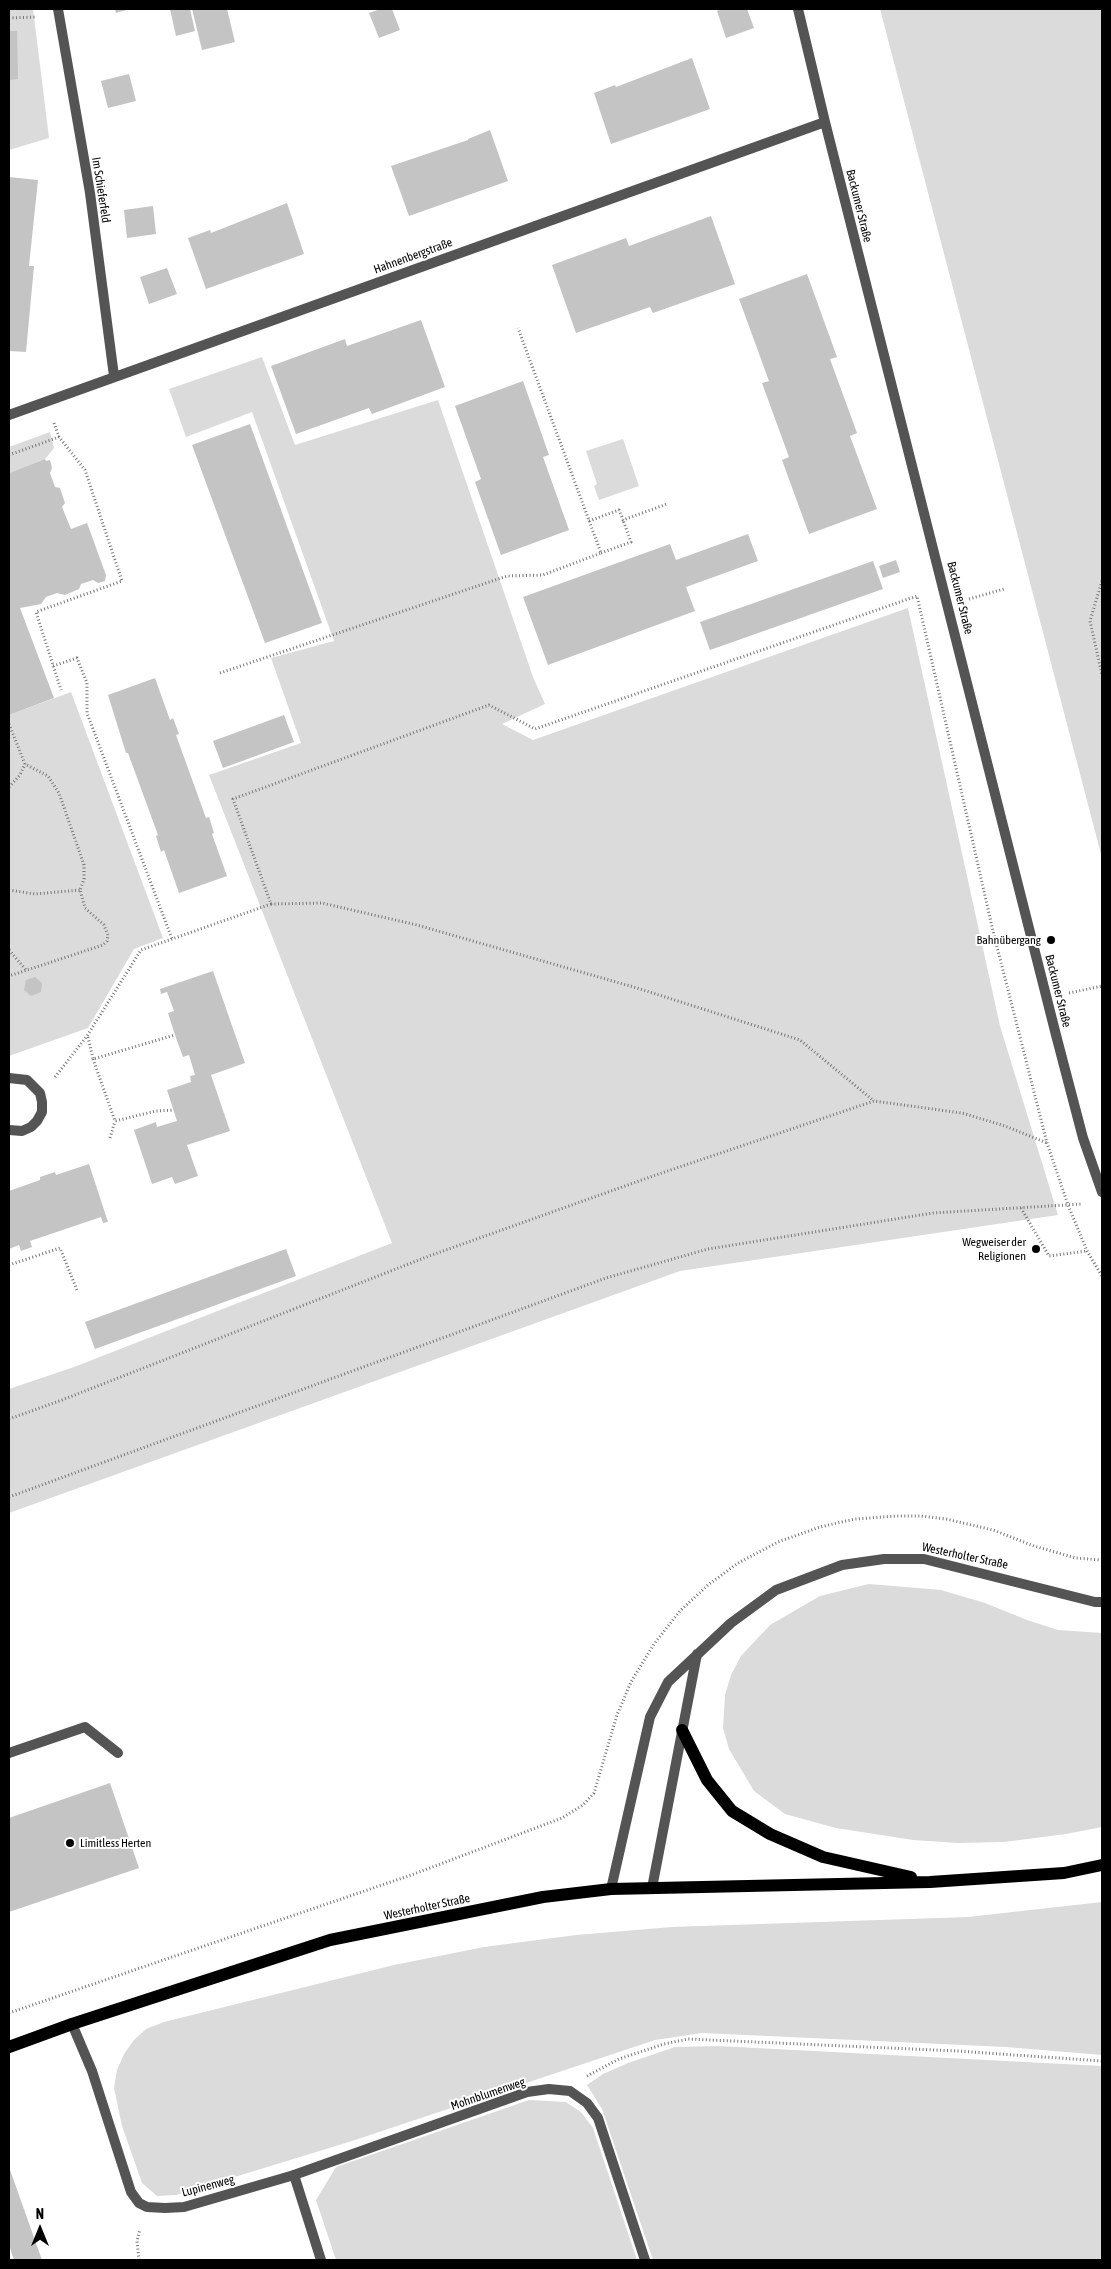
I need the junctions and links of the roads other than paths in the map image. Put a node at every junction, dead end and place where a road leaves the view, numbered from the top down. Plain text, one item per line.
1 (58, 9) edge
2 (798, 9) edge
3 (825, 122) junction
4 (114, 376) junction
5 (9, 415) edge
6 (9, 1078) edge
7 (9, 1130) edge
8 (1102, 1192) edge
9 (1102, 1602) edge
10 (697, 1654) junction
11 (682, 1730) junction
12 (9, 1753) edge
13 (118, 1753) dead end
14 (1102, 1865) edge
15 (930, 1882) junction
16 (652, 1888) junction
17 (611, 1889) junction
18 (72, 2024) junction
19 (9, 2047) edge
20 (294, 2175) junction
21 (321, 2260) edge
22 (645, 2260) edge

1 - 4 street, Im Schieferfeld
2 - 3 street, Backumer Straße
3 - 4 street, Hahnenbergstraße
3 - 8 street, Backumer Straße
4 - 5 street, Hahnenbergstraße
6 - 7 street
9 - 10 street, Westerholter Straße
10 - 11 street
10 - 17 street, Westerholter Straße
11 - 15 main road
11 - 16 street
12 - 13 street
14 - 15 main road
15 - 16 main road
16 - 17 main road
17 - 18 main road, Westerholter Straße
18 - 19 main road, Westerholter Straße
18 - 20 street, Lupinenweg
20 - 21 street
20 - 22 street, Mohnblumenweg

